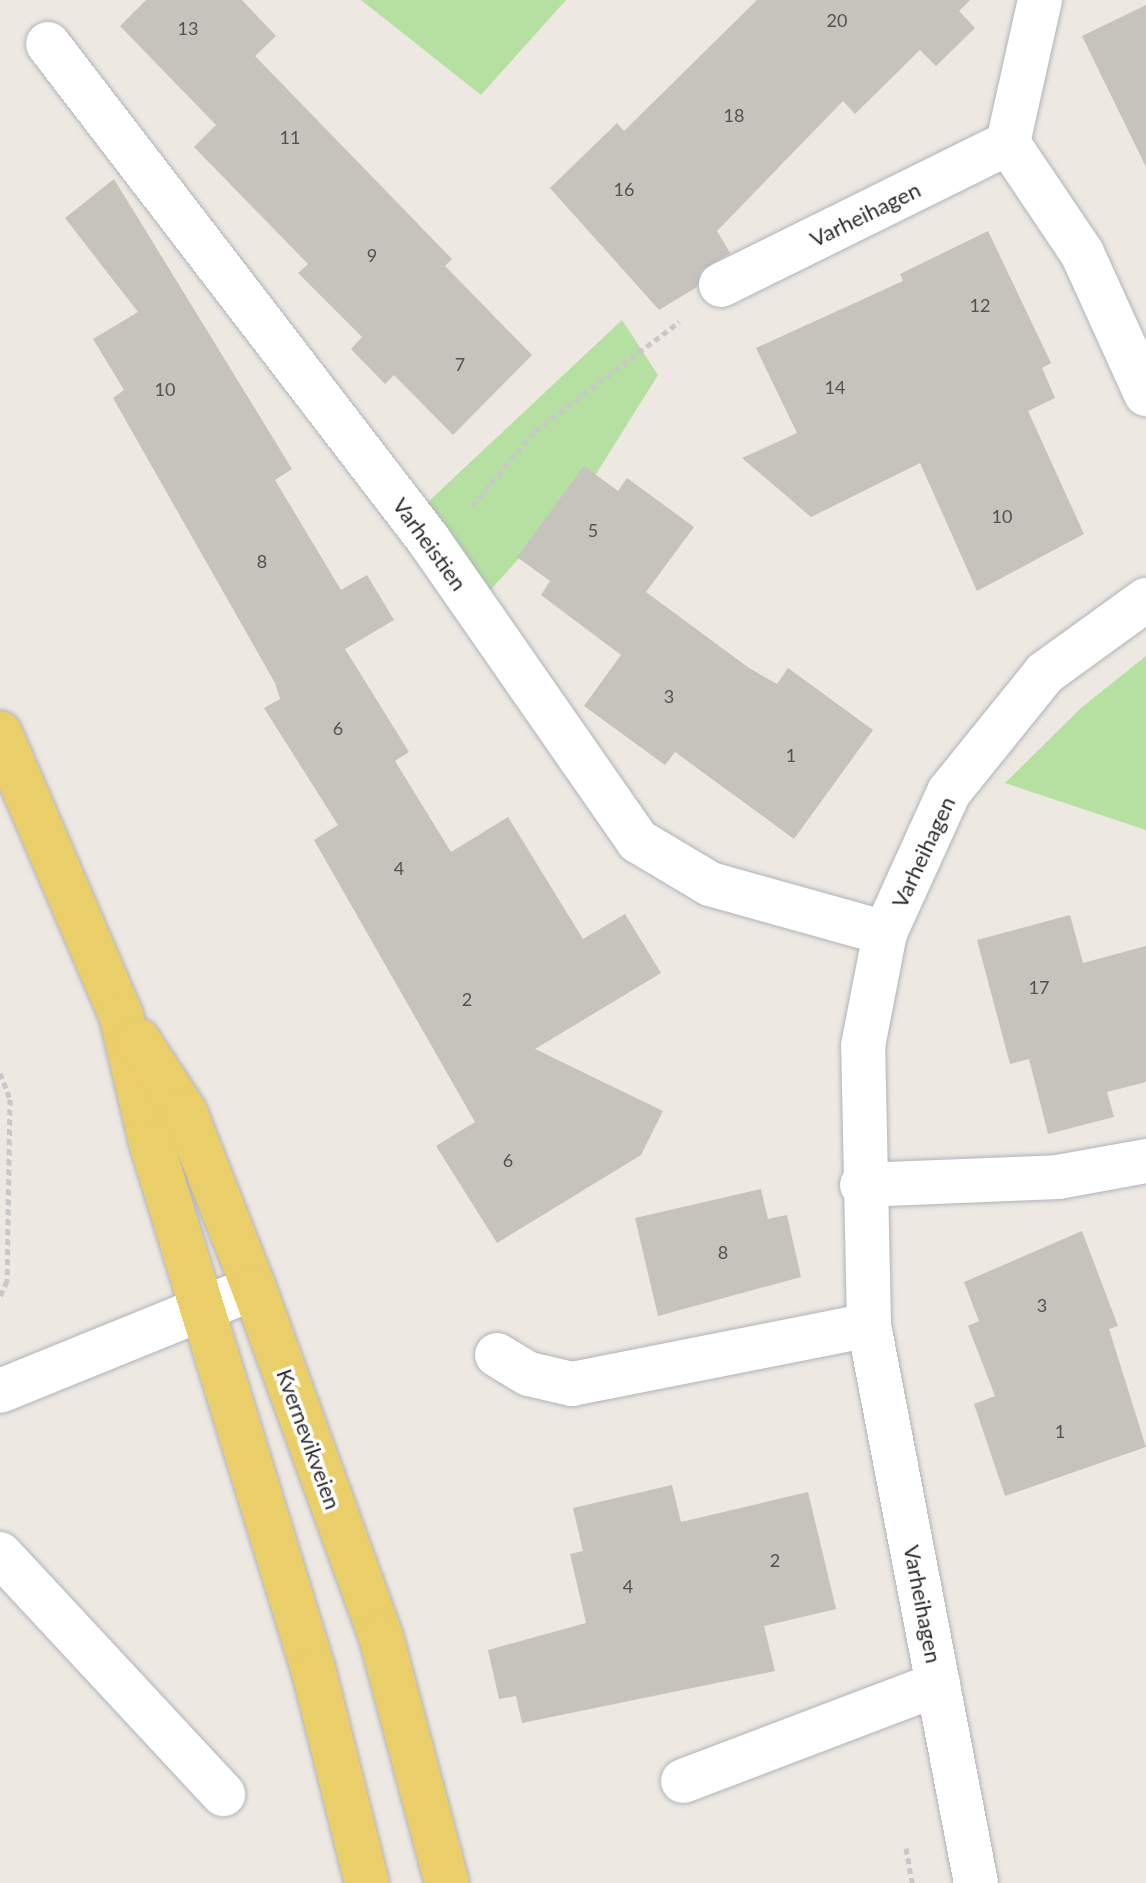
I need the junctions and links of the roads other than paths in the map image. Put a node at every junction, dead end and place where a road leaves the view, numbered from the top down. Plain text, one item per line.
1 (1040, 0) edge
2 (48, 44) dead end
3 (1008, 143) junction
4 (721, 285) road end
5 (1146, 394) edge
6 (1146, 600) edge
7 (0, 733) edge
8 (885, 933) junction
9 (121, 1015) junction
10 (1146, 1161) edge
11 (862, 1185) junction
12 (254, 1288) junction
13 (207, 1307) junction
14 (869, 1325) junction
15 (497, 1355) dead end
16 (0, 1391) edge
17 (0, 1554) edge
18 (938, 1684) junction
19 (683, 1781) dead end
20 (223, 1794) dead end
21 (367, 1883) edge
22 (447, 1883) edge
23 (976, 1883) edge

1 - 3 street
2 - 8 street, Varheistien
3 - 4 street, Varheihagen
3 - 5 street
6 - 8 street, Varheihagen
7 - 9 main road, Kvernevikveien
8 - 11 street, Varheihagen
9 - 12 main road, Kvernevikveien
9 - 13 main road, Kvernevikveien
10 - 11 street
11 - 14 street, Varheihagen
12 - 13 street
12 - 22 main road, Kvernevikveien
13 - 16 street
13 - 21 main road, Kvernevikveien
14 - 15 street
14 - 18 street, Varheihagen
17 - 20 street
18 - 19 street
18 - 23 street, Varheihagen

